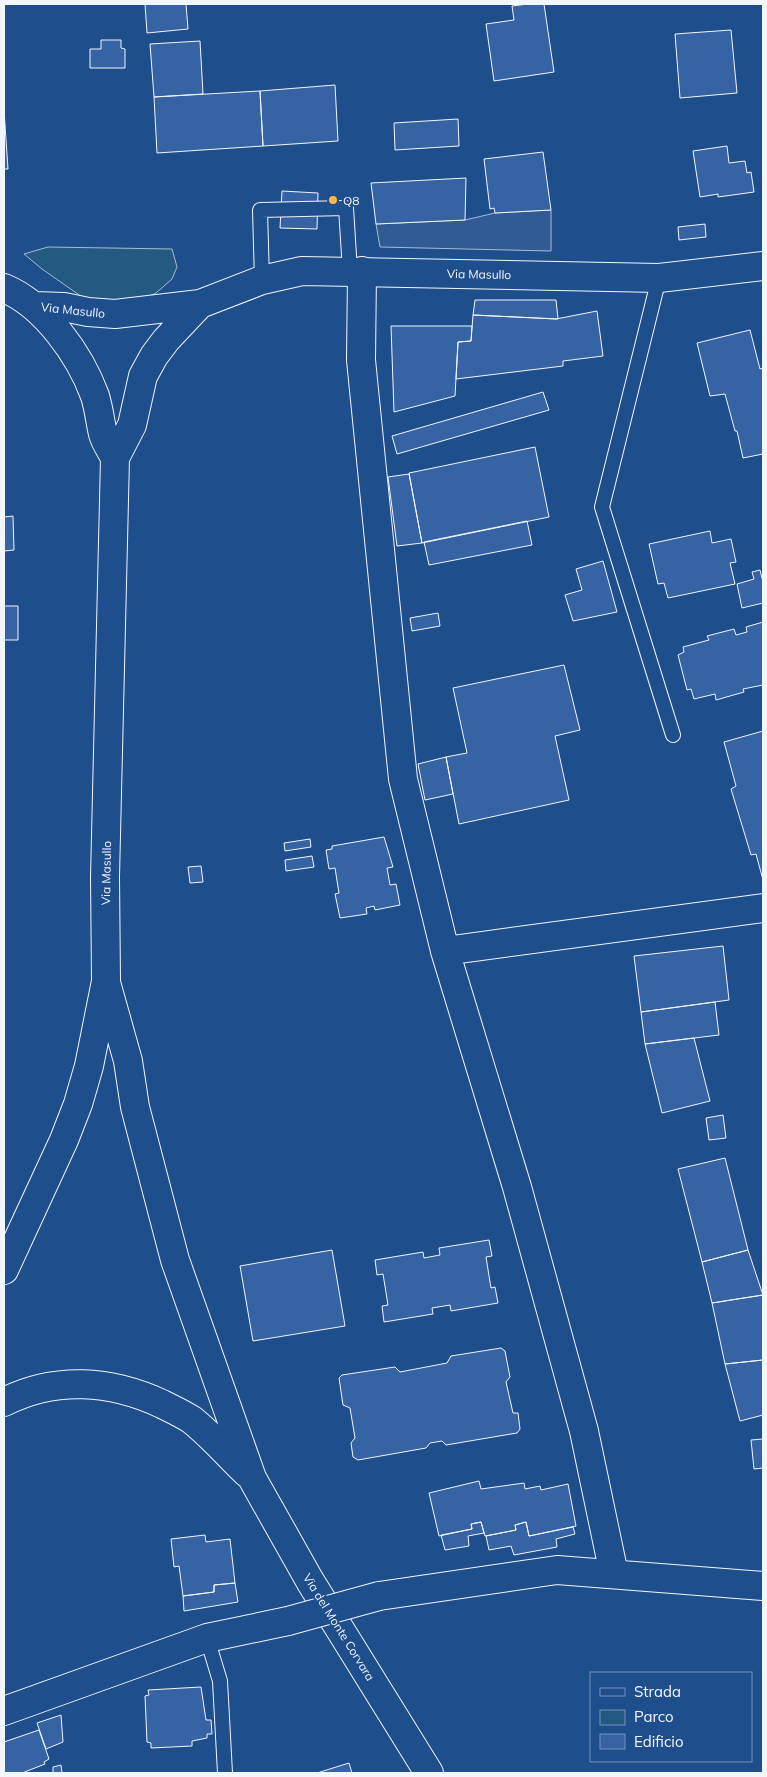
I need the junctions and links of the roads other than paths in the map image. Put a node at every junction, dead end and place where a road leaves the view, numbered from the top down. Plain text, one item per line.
1 (763, 266) edge
2 (356, 271) junction
3 (659, 278) junction
4 (262, 280) junction
5 (4, 288) edge
6 (200, 304) junction
7 (35, 306) junction
8 (115, 458) junction
9 (673, 735) dead end
10 (763, 908) edge
11 (445, 951) junction
12 (106, 981) junction
13 (4, 1270) edge
14 (4, 1402) edge
15 (252, 1478) junction
16 (614, 1574) junction
17 (763, 1586) edge
18 (207, 1638) junction
19 (4, 1712) edge
20 (225, 1773) edge
21 (429, 1773) edge

1 - 3 main road, Via Masullo
2 - 3 main road, Via Masullo
2 - 4 main road, Via Masullo
2 - 4 lane
2 - 11 main road
3 - 9 lane
4 - 6 main road, Via Masullo
5 - 7 main road, Via Masullo
6 - 7 main road, Via Masullo
6 - 8 main road, Via Masullo
7 - 8 main road, Via Masullo
8 - 12 main road, Via Masullo
10 - 11 main road
11 - 16 main road
12 - 13 main road, Via Masullo
12 - 15 main road
14 - 15 main road
15 - 21 main road, Via del Monte Corvara
16 - 17 main road
16 - 18 main road, bridge
18 - 19 main road
18 - 20 lane

